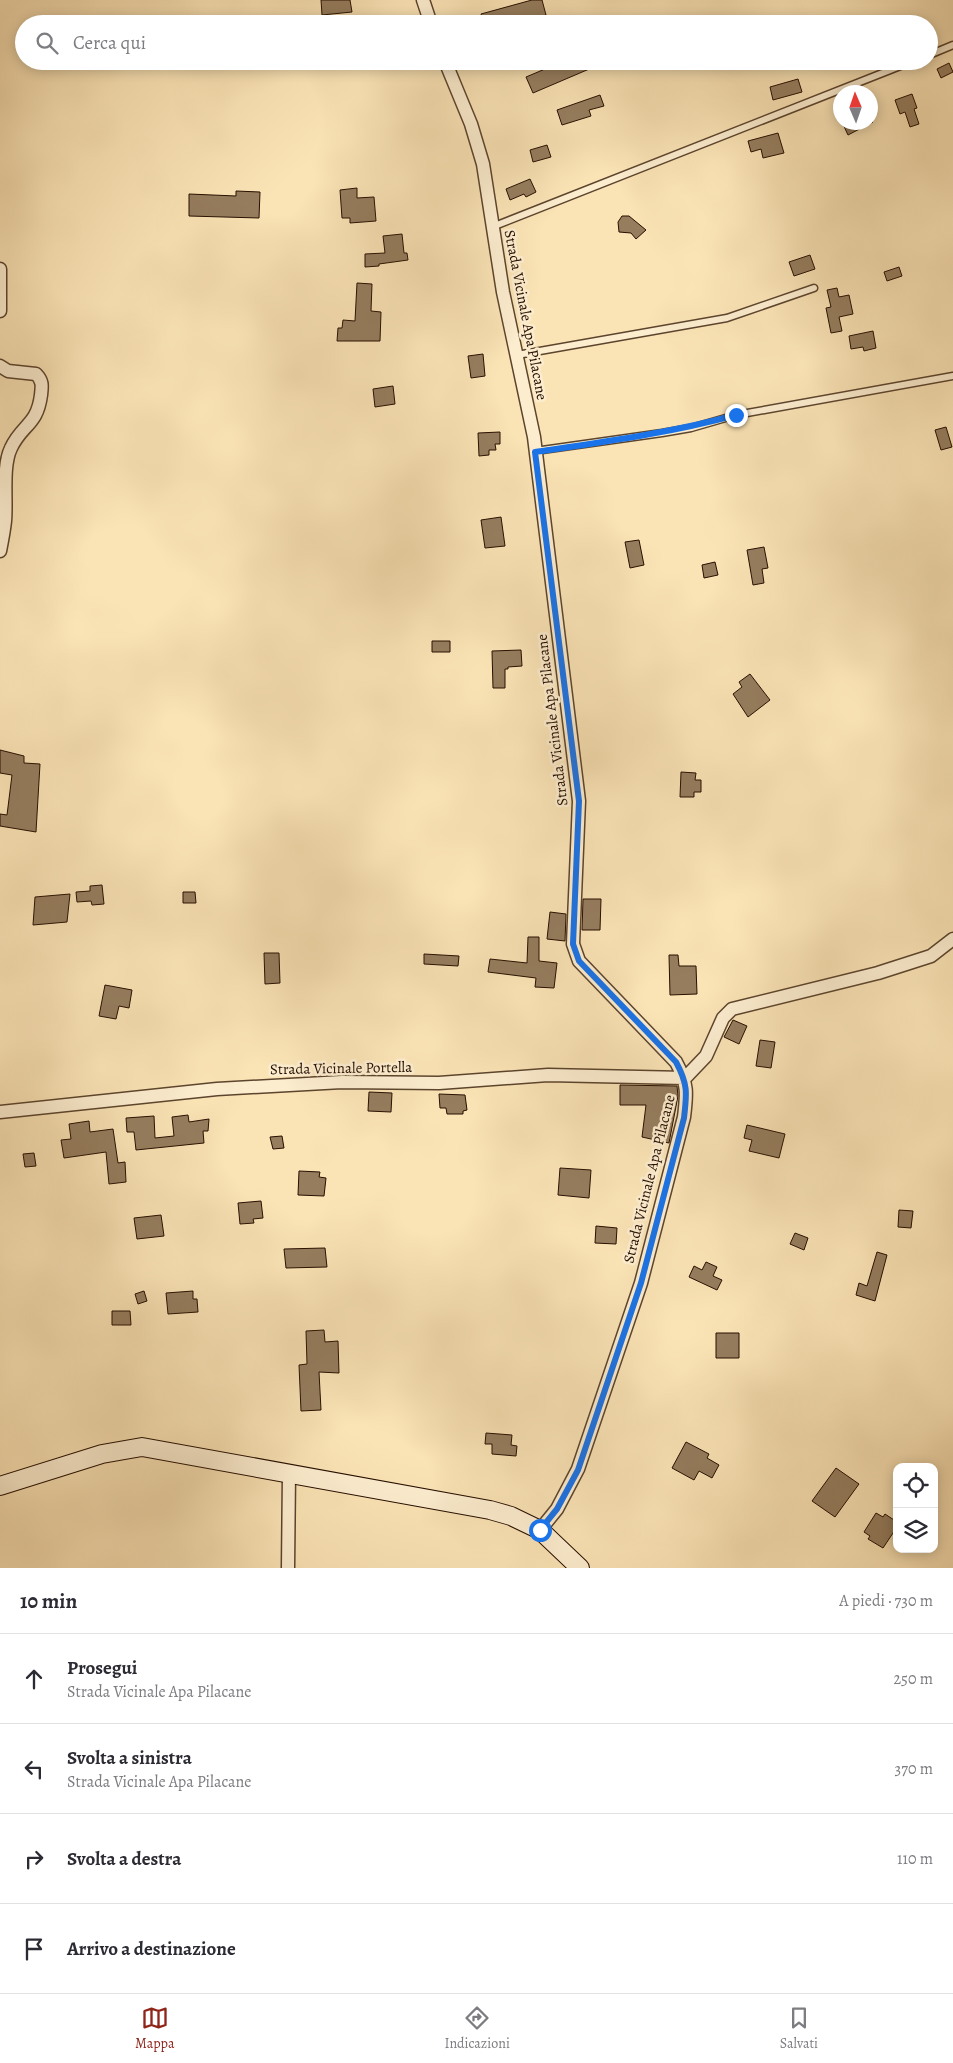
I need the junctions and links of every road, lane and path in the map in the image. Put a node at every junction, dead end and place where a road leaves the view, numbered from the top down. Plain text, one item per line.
1 (423, 0) edge
2 (428, 15) edge
3 (953, 46) edge
4 (938, 52) edge
5 (449, 70) edge
6 (890, 70) edge
7 (492, 227) junction
8 (0, 269) edge
9 (814, 288) dead end
10 (0, 311) edge
11 (516, 356) junction
12 (0, 366) edge
13 (953, 376) edge
14 (535, 452) junction
15 (0, 552) edge
16 (953, 939) edge
17 (685, 1078) junction
18 (0, 1112) edge
19 (289, 1474) junction
20 (0, 1486) edge
21 (540, 1530) junction
22 (288, 1568) edge
23 (580, 1568) edge

1 - 2 street
3 - 4 lane
5 - 7 street, Strada Vicinale Apa Pilacane
6 - 7 lane
7 - 11 street, Strada Vicinale Apa Pilacane
8 - 10 street
9 - 11 lane
11 - 14 street, Strada Vicinale Apa Pilacane
12 - 15 street
13 - 14 lane
14 - 17 street, Strada Vicinale Apa Pilacane
16 - 17 street
17 - 18 street, Strada Vicinale Portella
17 - 21 street, Strada Vicinale Apa Pilacane
19 - 20 main road
19 - 21 main road
19 - 22 street
21 - 23 main road

